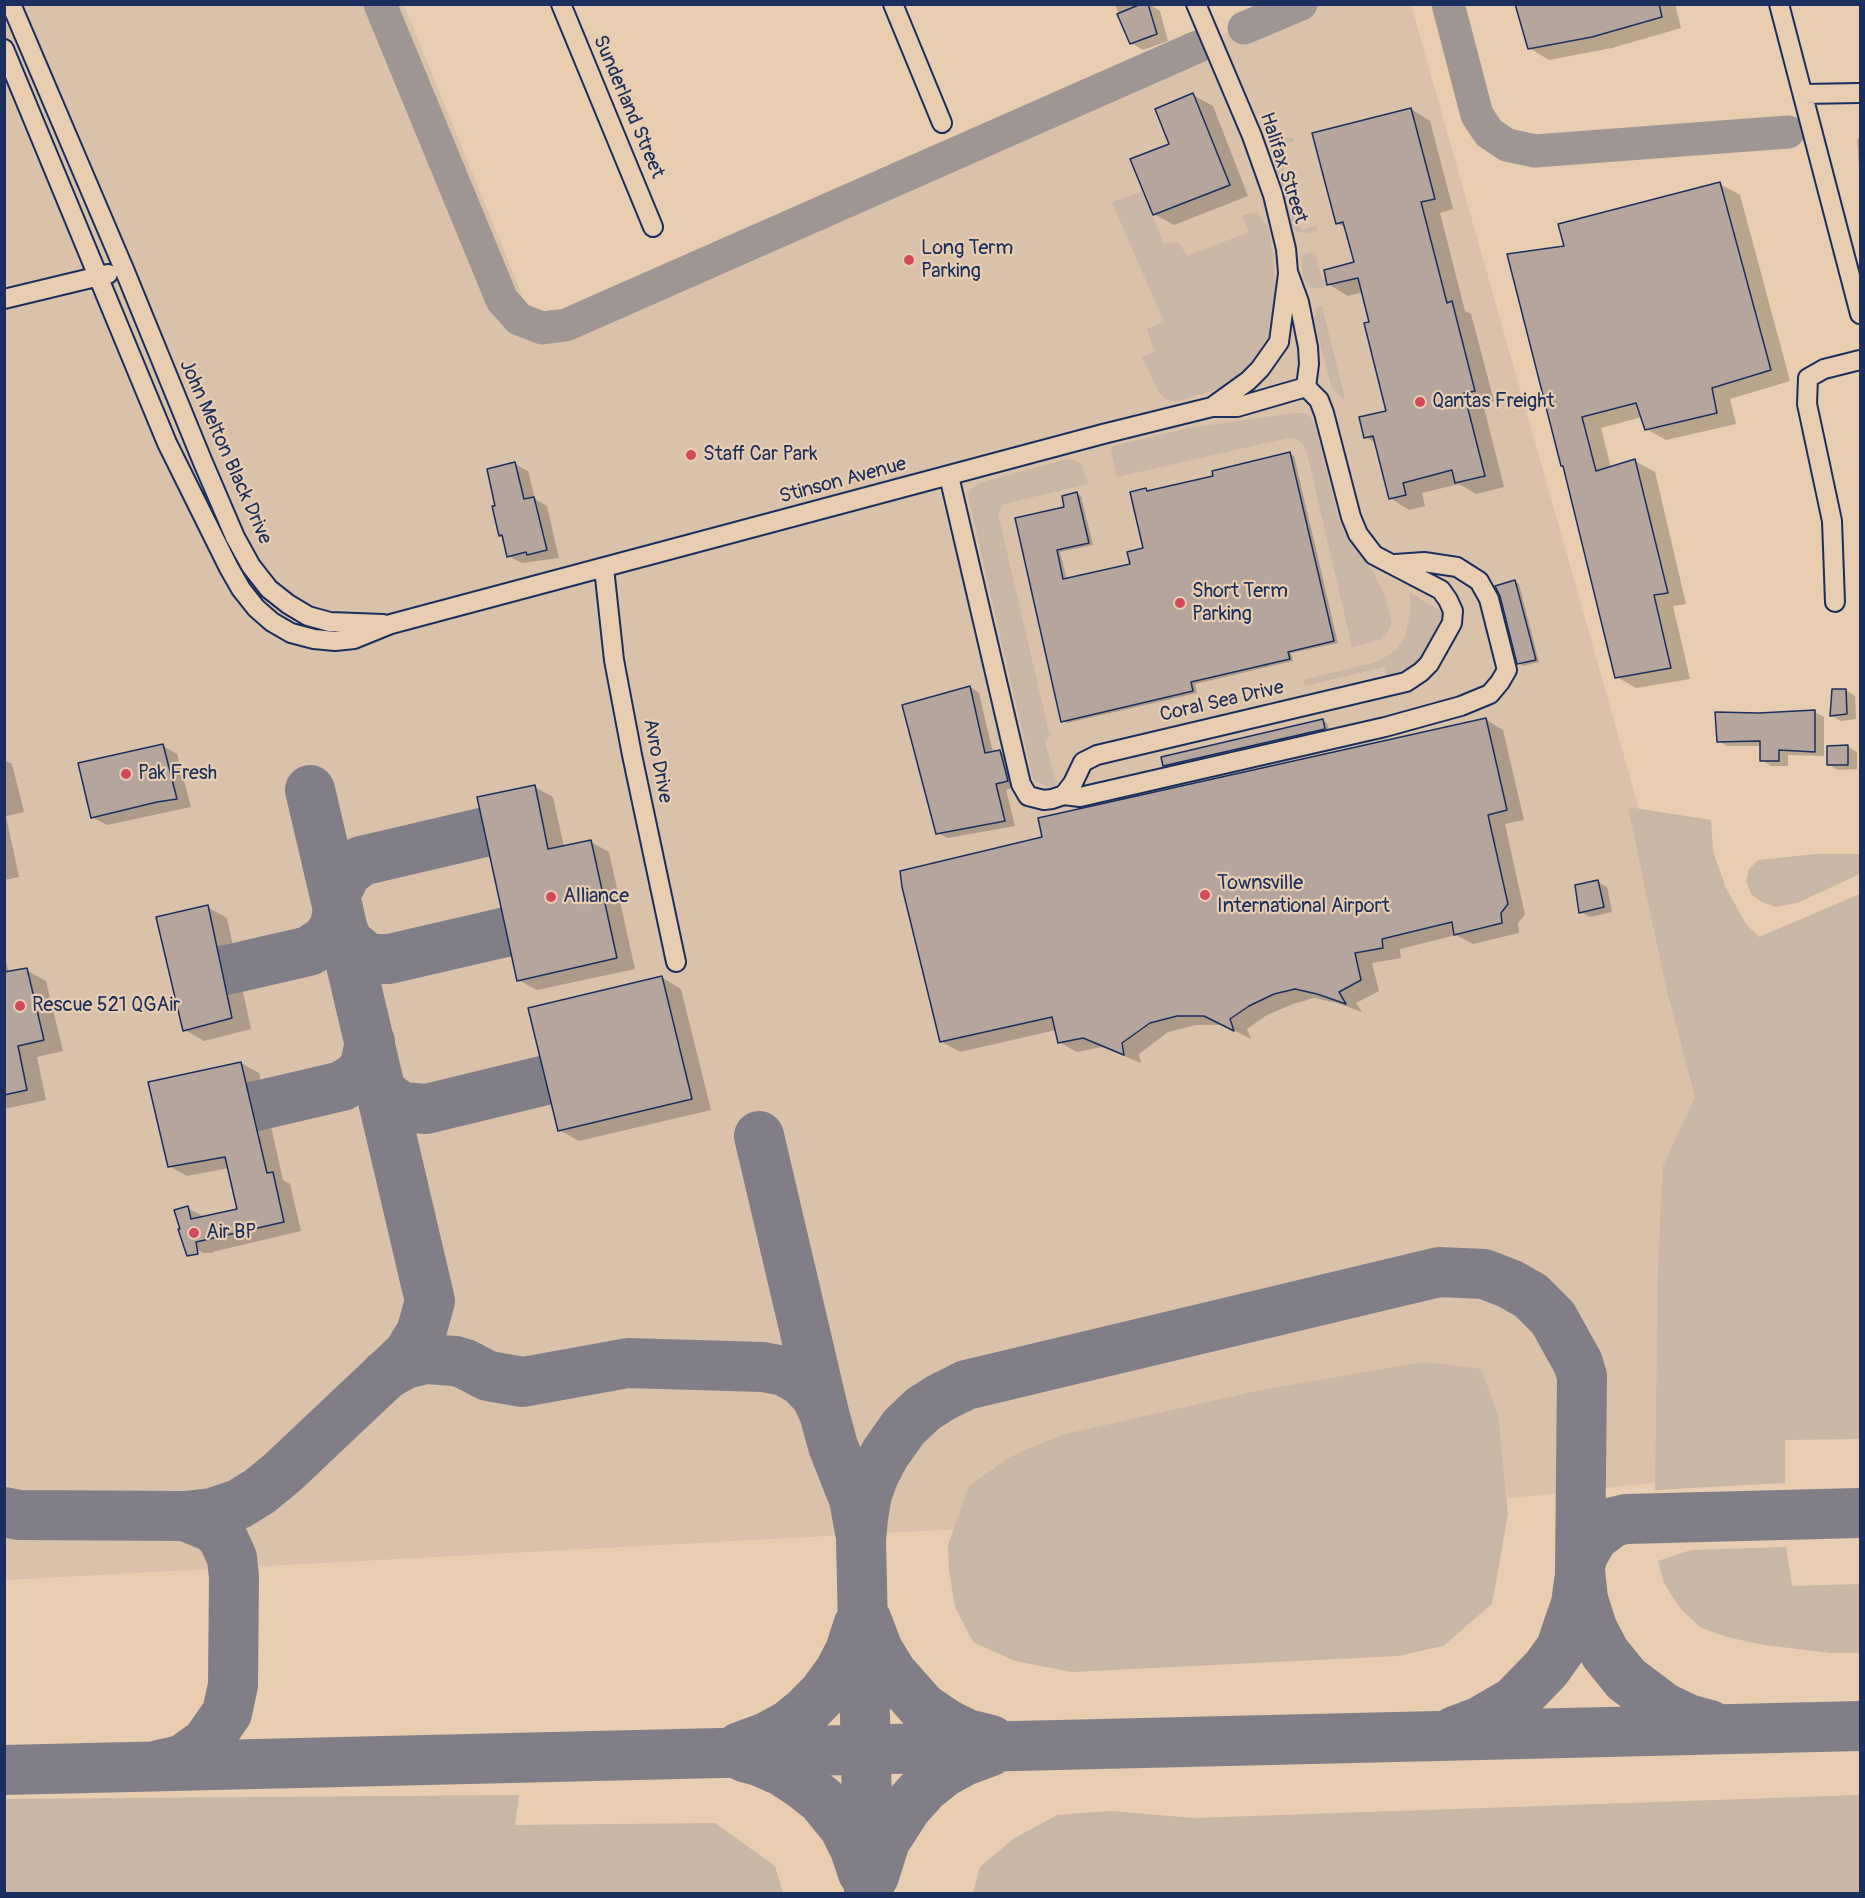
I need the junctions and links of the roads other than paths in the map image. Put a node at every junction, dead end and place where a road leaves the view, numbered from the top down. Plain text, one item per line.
1 (11, 4) edge
2 (561, 4) edge
3 (892, 4) edge
4 (1196, 4) edge
5 (1779, 4) edge
6 (4, 49) edge
7 (1860, 93) edge
8 (1803, 94) junction
9 (942, 123) dead end
10 (653, 227) dead end
11 (124, 269) junction
12 (1288, 272) junction
13 (98, 277) junction
14 (4, 299) edge
15 (1860, 314) edge
16 (1860, 360) edge
17 (1306, 387) junction
18 (1212, 407) junction
19 (950, 476) junction
20 (1395, 564) junction
21 (604, 568) junction
22 (1835, 602) dead end
23 (391, 624) junction
24 (1064, 795) junction
25 (676, 962) dead end

1 - 11 street, John Melton Black Drive
2 - 10 street, Sunderland Street
3 - 9 street
4 - 12 street, Halifax Street
5 - 8 street
6 - 13 street
7 - 8 street
8 - 15 street
11 - 13 street
11 - 23 street, John Melton Black Drive
12 - 17 street, Halifax Street
12 - 18 street
13 - 14 street
13 - 23 street
16 - 22 street
17 - 18 street, Stinson Avenue
17 - 20 street, Coral Sea Drive
18 - 19 street, Stinson Avenue
19 - 21 street, Stinson Avenue
19 - 24 street
20 - 24 street, Coral Sea Drive
20 - 24 street
21 - 23 street, Stinson Avenue
21 - 25 street, Avro Drive

